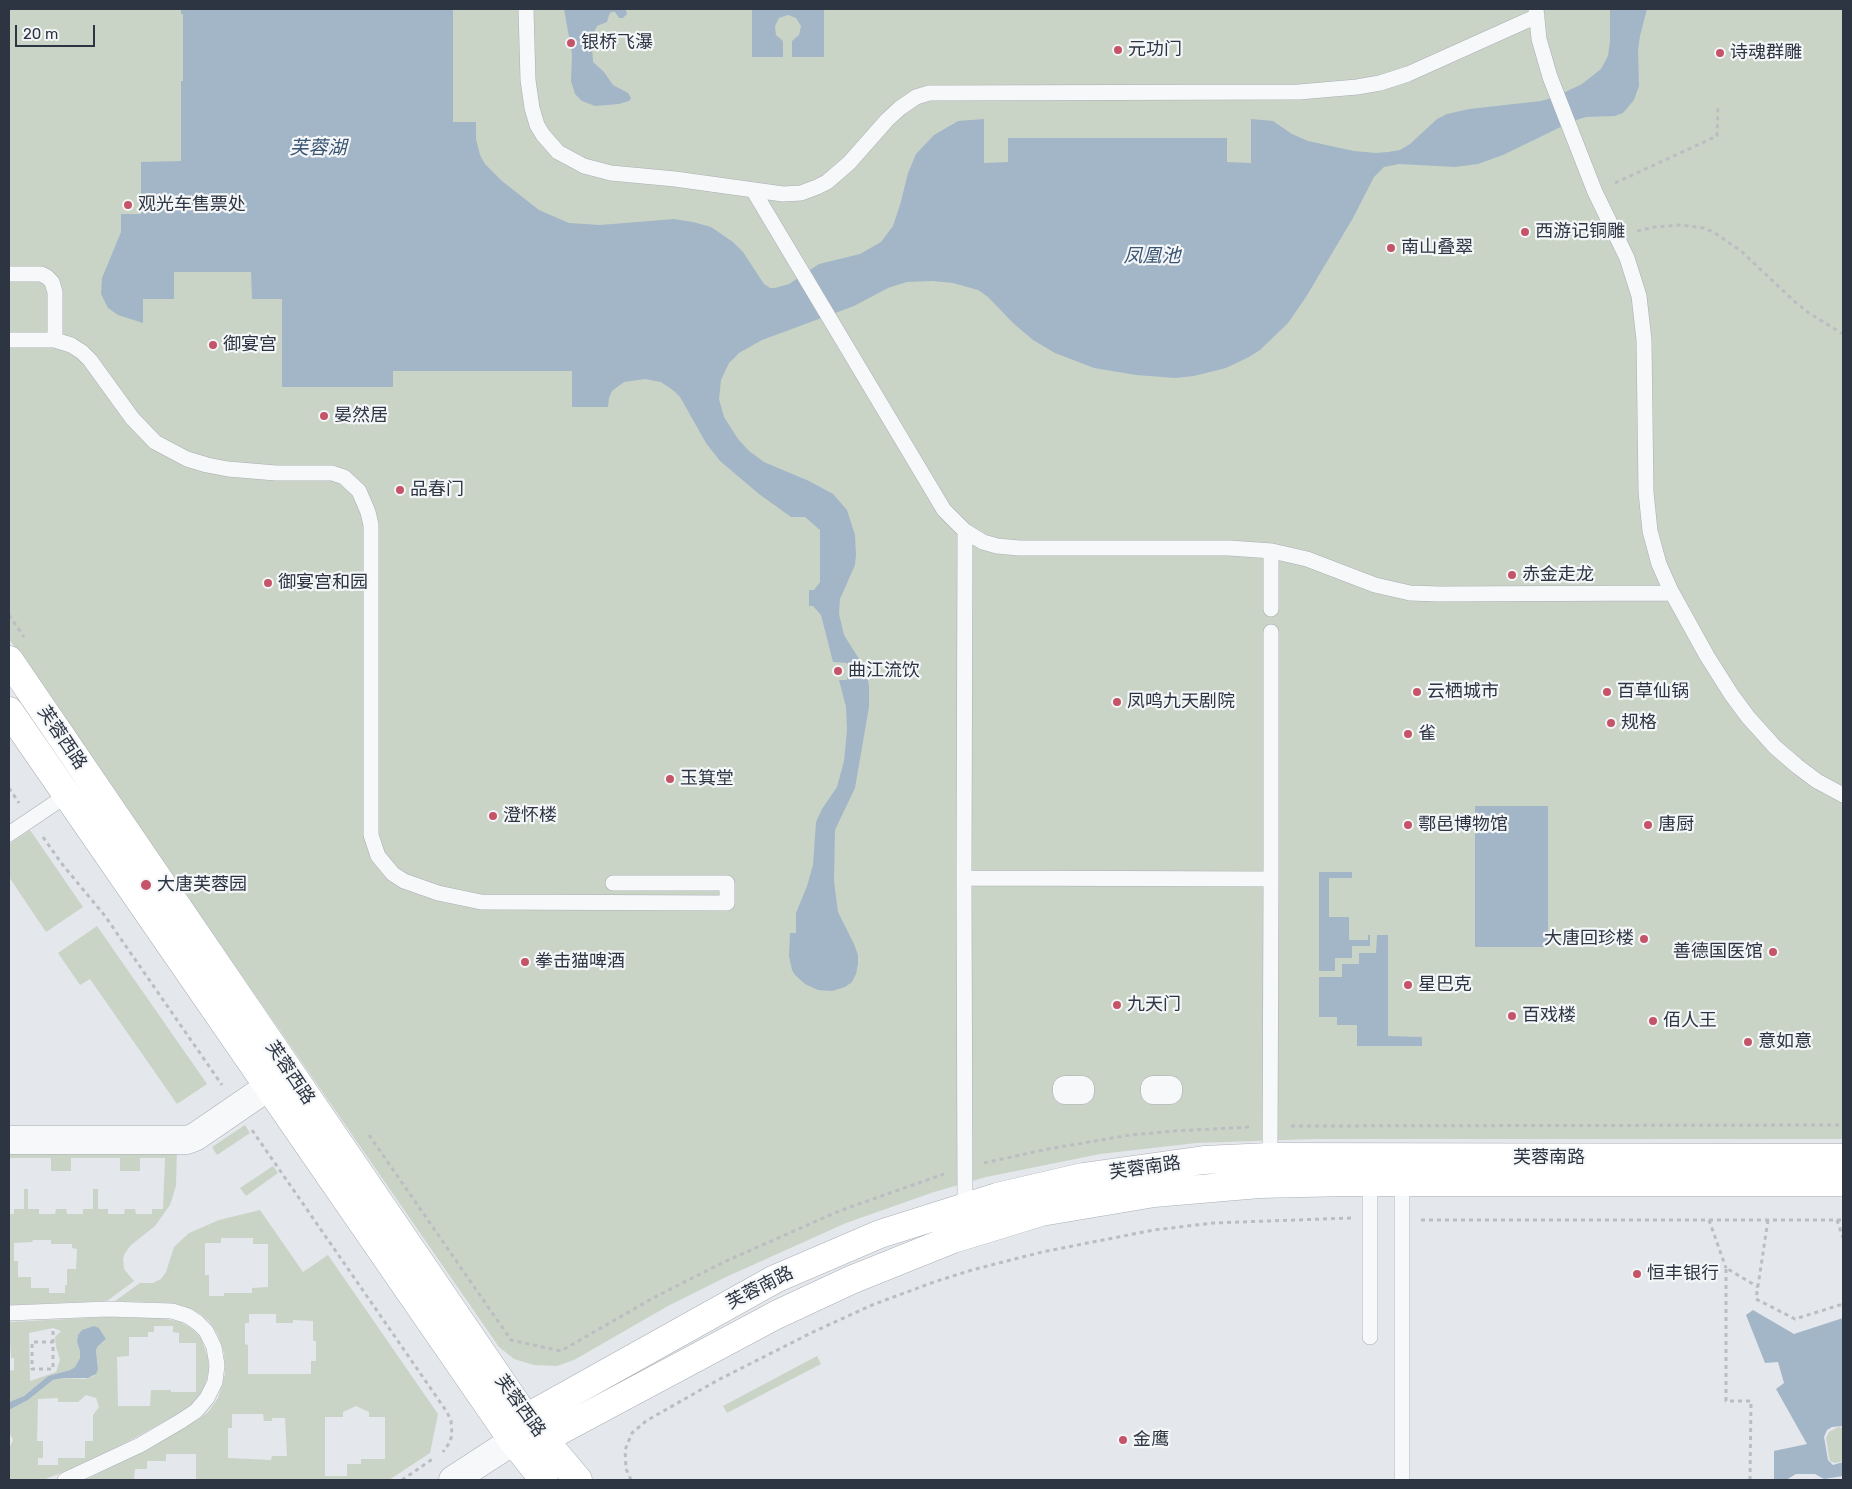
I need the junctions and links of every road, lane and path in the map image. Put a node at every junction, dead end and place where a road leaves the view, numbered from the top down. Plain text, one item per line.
1 (526, 9) edge
2 (1537, 12) edge
3 (1718, 105) dead end
4 (752, 190) junction
5 (1595, 192) junction
6 (1631, 234) dead end
7 (9, 274) edge
8 (1843, 334) edge
9 (9, 340) edge
10 (55, 340) junction
11 (965, 531) junction
12 (1271, 551) junction
13 (1672, 593) junction
14 (1271, 609) dead end
15 (9, 615) edge
16 (1271, 632) dead end
17 (26, 639) dead end
18 (9, 660) edge
19 (9, 711) edge
20 (9, 788) edge
21 (67, 795) junction
22 (1843, 795) edge
23 (30, 819) junction
24 (9, 834) edge
25 (964, 878) junction
26 (1271, 879) junction
27 (612, 883) dead end
28 (268, 1087) junction
29 (238, 1108) junction
30 (1843, 1125) edge
31 (1284, 1126) dead end
32 (1259, 1127) dead end
33 (364, 1128) dead end
34 (9, 1140) edge
35 (1270, 1157) junction
36 (1843, 1158) edge
37 (979, 1164) dead end
38 (952, 1172) dead end
39 (1370, 1182) junction
40 (1402, 1182) junction
41 (1843, 1182) edge
42 (965, 1207) junction
43 (1370, 1220) junction
44 (1402, 1220) junction
45 (1709, 1220) junction
46 (1768, 1220) junction
47 (1838, 1220) junction
48 (1843, 1220) edge
49 (1843, 1238) edge
50 (1726, 1268) junction
51 (1758, 1287) junction
52 (1843, 1304) edge
53 (53, 1310) junction
54 (9, 1313) edge
55 (1370, 1337) dead end
56 (53, 1342) junction
57 (519, 1429) junction
58 (544, 1439) junction
59 (442, 1453) dead end
60 (436, 1457) dead end
61 (64, 1480) edge
62 (402, 1480) edge
63 (453, 1480) edge
64 (544, 1480) edge
65 (578, 1480) edge
66 (631, 1480) edge
67 (1402, 1480) edge
68 (1750, 1480) edge

1 - 4 lane
2 - 4 lane
2 - 5 lane
3 - 5 path
4 - 11 lane
5 - 13 lane
6 - 8 path
7 - 10 lane
9 - 10 lane
10 - 27 lane
11 - 12 lane
11 - 25 lane
12 - 13 lane
12 - 14 lane
13 - 22 lane
15 - 17 path
16 - 26 lane
18 - 57 main road, 芙蓉西路
19 - 21 main road, 芙蓉西路
20 - 23 path
21 - 23 lane
21 - 28 main road, 芙蓉西路
23 - 24 lane
23 - 29 path
25 - 26 lane
25 - 42 lane
26 - 35 lane
28 - 29 street
28 - 57 main road, 芙蓉西路
29 - 34 street
29 - 59 path
30 - 31 path
32 - 37 path
33 - 38 path
35 - 36 main road, 芙蓉南路
35 - 42 main road, 芙蓉南路
39 - 40 main road, 芙蓉南路
39 - 43 lane
39 - 58 main road, 芙蓉南路
40 - 41 main road, 芙蓉南路
40 - 44 lane
42 - 57 main road, 芙蓉南路
43 - 55 lane
43 - 66 path
44 - 45 path
44 - 67 lane
45 - 46 path
45 - 50 path
46 - 47 path
46 - 51 path
47 - 48 path
47 - 49 path
50 - 51 path
50 - 68 path
51 - 52 path
53 - 54 lane
53 - 56 path
53 - 61 lane
56 - 56 path
57 - 58 main road, 芙蓉西路
57 - 63 street, 芙蓉南路
57 - 64 main road, 芙蓉西路
58 - 65 main road, 芙蓉西路
60 - 62 path

